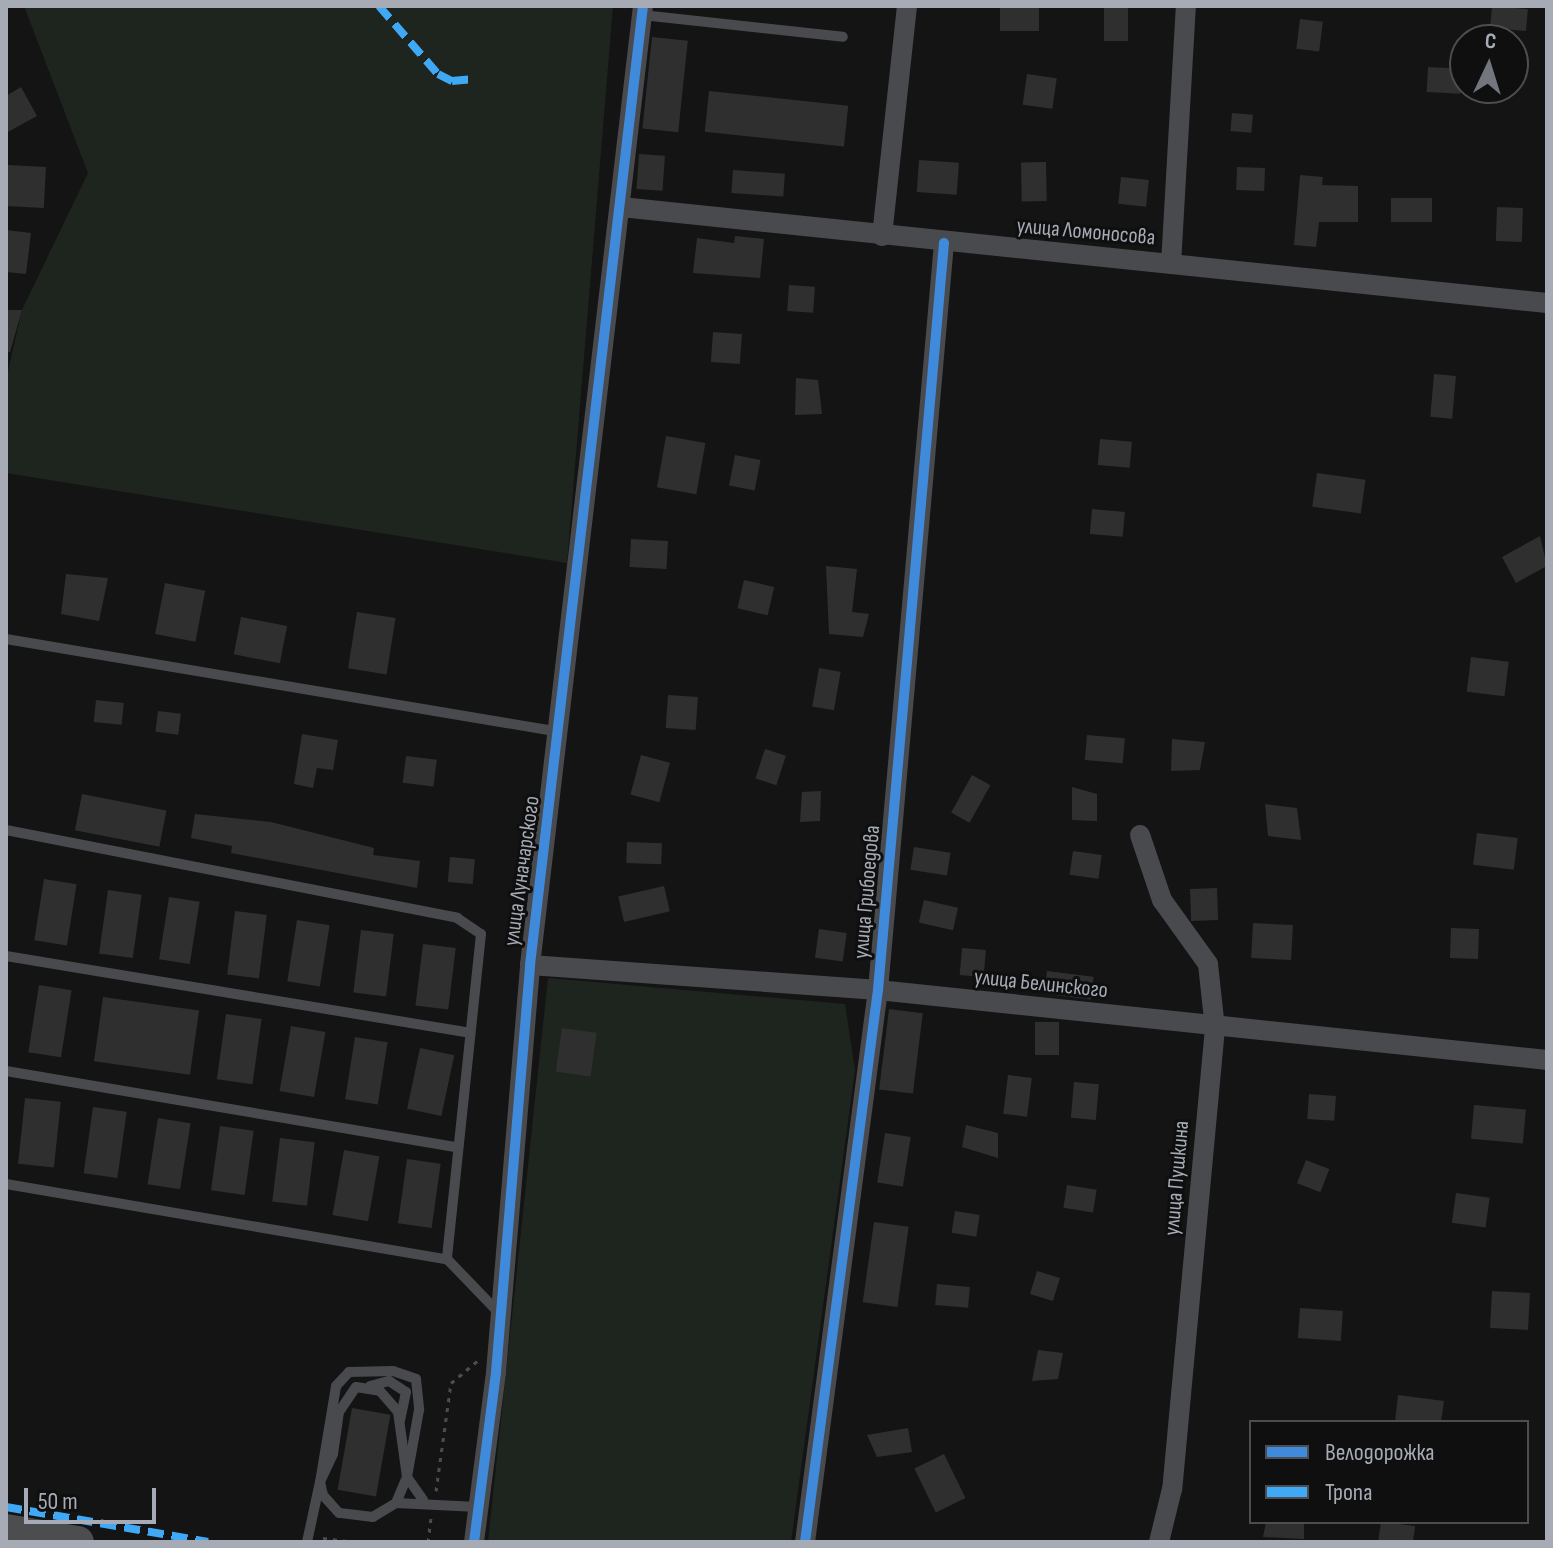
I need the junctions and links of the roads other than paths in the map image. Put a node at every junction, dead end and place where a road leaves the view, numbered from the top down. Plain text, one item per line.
1 (907, 6) edge
2 (1186, 6) edge
3 (643, 10) edge
4 (843, 37) dead end
5 (621, 207) junction
6 (882, 236) junction
7 (944, 243) junction
8 (1171, 264) junction
9 (1547, 303) edge
10 (6, 639) edge
11 (561, 732) junction
12 (6, 830) edge
13 (1140, 835) dead end
14 (6, 956) edge
15 (530, 965) junction
16 (878, 990) junction
17 (1215, 1028) junction
18 (470, 1033) junction
19 (1547, 1060) edge
20 (6, 1071) edge
21 (457, 1147) junction
22 (6, 1184) edge
23 (447, 1259) junction
24 (501, 1316) junction
25 (370, 1386) junction
26 (400, 1422) junction
27 (407, 1477) junction
28 (320, 1482) junction
29 (429, 1501) junction
30 (396, 1503) junction
31 (478, 1507) junction
32 (6, 1530) edge
33 (309, 1539) edge
34 (78, 1542) edge
35 (474, 1542) edge
36 (805, 1542) edge
37 (1159, 1542) edge

1 - 6 street
2 - 8 street
3 - 4 lane
3 - 5 street, улица Луначарского
5 - 6 street, улица Ломоносова
5 - 11 street, улица Луначарского
6 - 7 street, улица Ломоносова
7 - 8 street, улица Ломоносова
7 - 16 street, улица Грибоедова
8 - 9 street, улица Ломоносова
10 - 11 lane
11 - 15 street, улица Луначарского
12 - 18 lane
13 - 17 street, улица Пушкина
14 - 18 lane
15 - 16 street, улица Белинского
15 - 24 street, улица Луначарского
16 - 17 street, улица Белинского
16 - 36 street, улица Грибоедова
17 - 19 street, улица Белинского
17 - 37 street, улица Пушкина
18 - 21 lane
20 - 21 lane
21 - 23 lane
22 - 23 lane
23 - 24 lane
24 - 31 street, улица Луначарского
25 - 26 lane
25 - 26 lane
25 - 28 lane
26 - 27 lane
27 - 28 lane
27 - 29 lane
27 - 30 lane
28 - 30 lane
28 - 33 lane
29 - 30 lane
29 - 31 lane
31 - 35 street, улица Луначарского
32 - 34 main road

